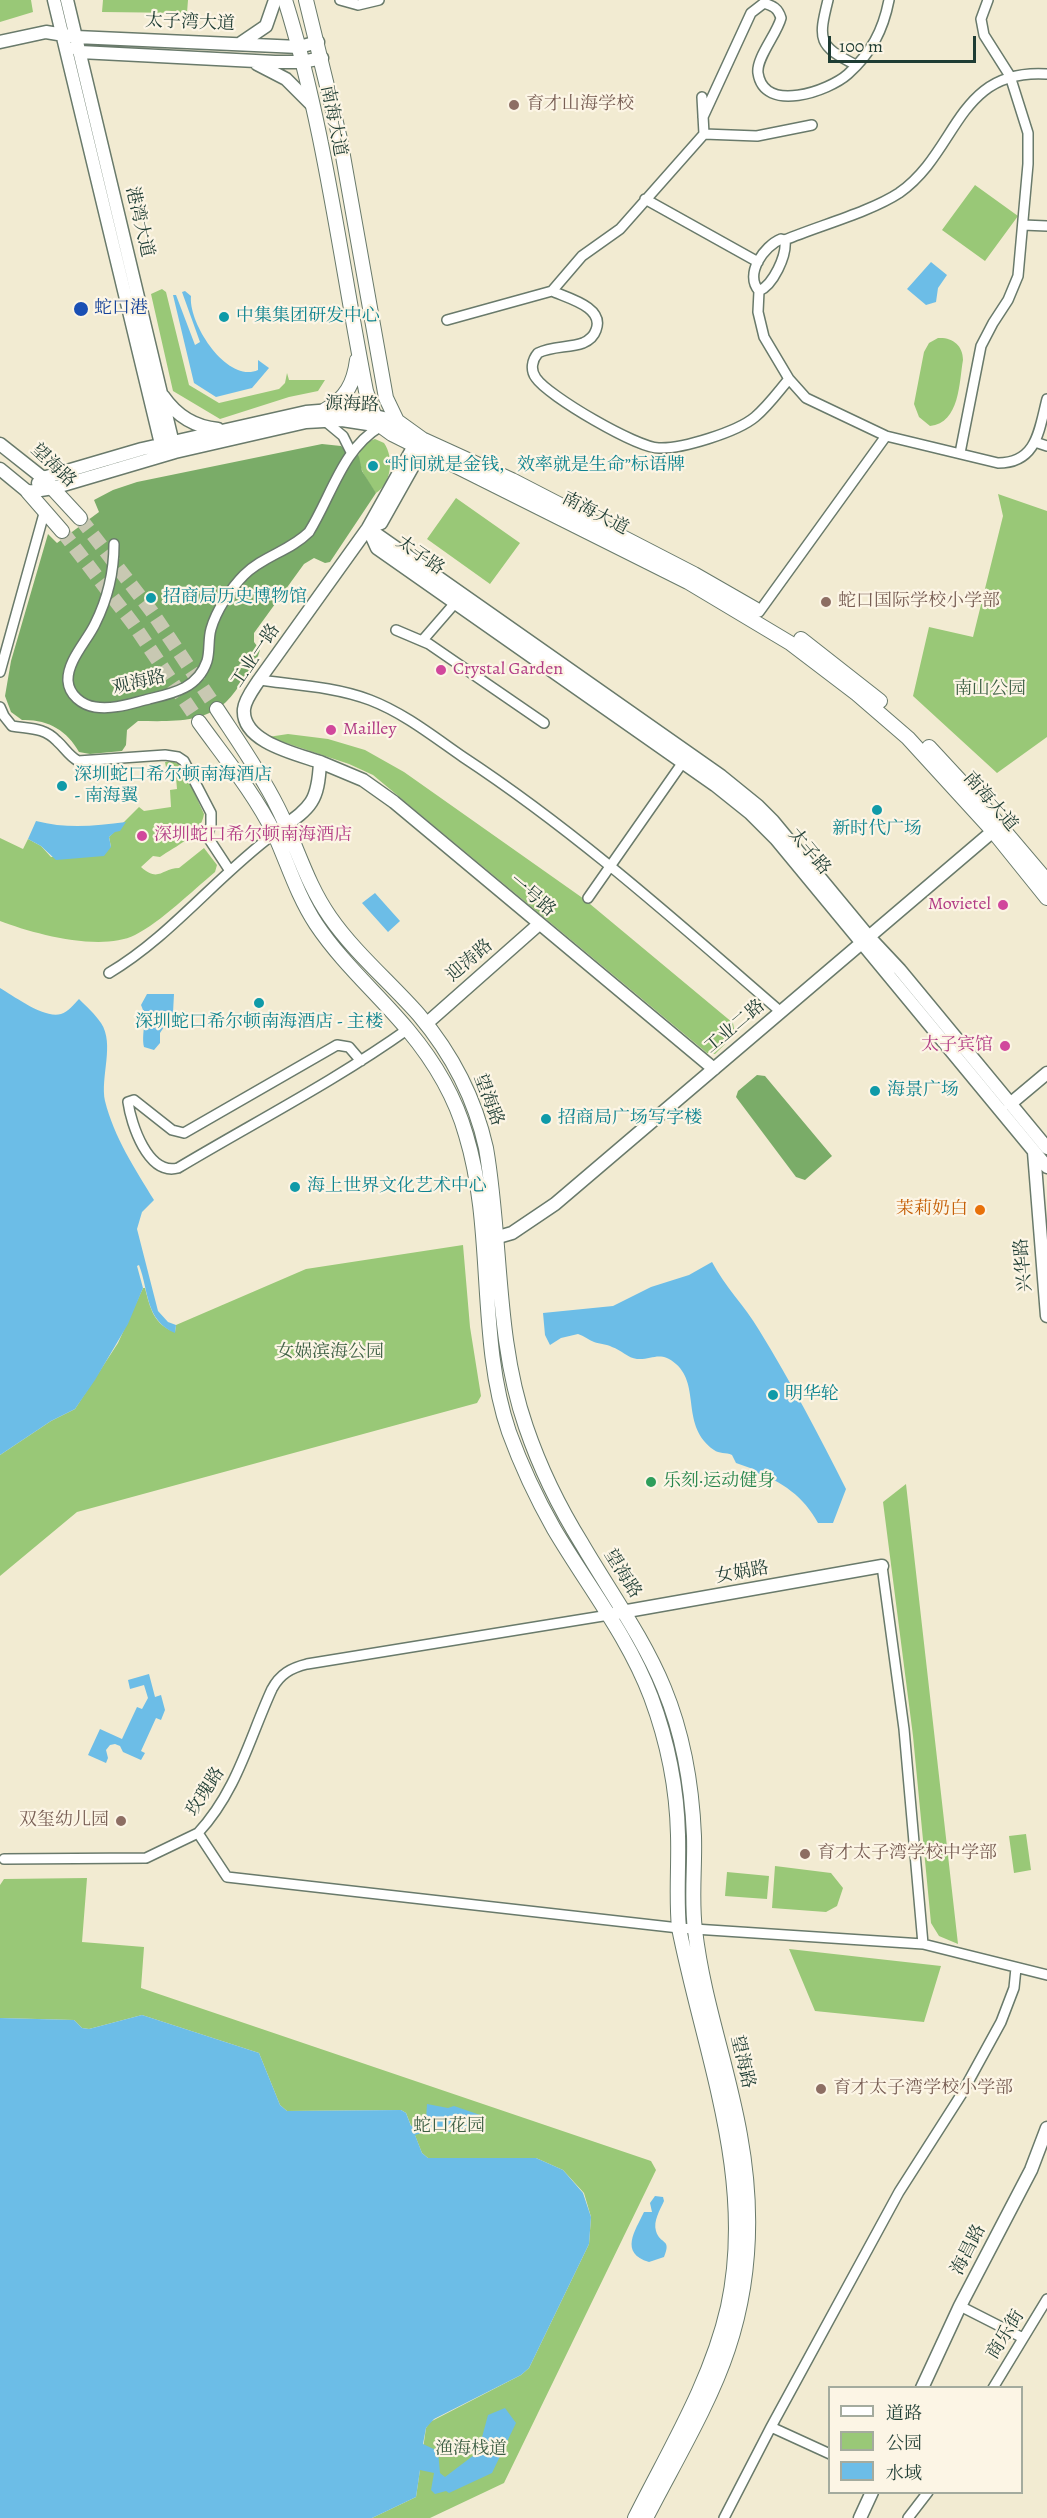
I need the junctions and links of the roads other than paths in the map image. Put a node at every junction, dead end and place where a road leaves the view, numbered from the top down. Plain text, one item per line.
1 (54, 0) edge
2 (67, 0) edge
3 (276, 0) edge
4 (285, 0) edge
5 (306, 0) edge
6 (340, 0) edge
7 (379, 0) edge
8 (828, 0) edge
9 (889, 0) edge
10 (988, 0) edge
11 (62, 33) junction
12 (76, 37) junction
13 (0, 42) edge
14 (318, 42) junction
15 (241, 43) junction
16 (299, 47) junction
17 (80, 51) junction
18 (322, 58) junction
19 (247, 60) junction
20 (302, 62) junction
21 (856, 65) junction
22 (1047, 74) edge
23 (1010, 76) junction
24 (702, 97) dead end
25 (312, 105) junction
26 (703, 117) junction
27 (812, 125) dead end
28 (704, 134) junction
29 (645, 199) junction
30 (1023, 225) junction
31 (1047, 226) edge
32 (785, 240) junction
33 (758, 262) junction
34 (552, 291) junction
35 (759, 291) junction
36 (447, 320) dead end
37 (358, 352) junction
38 (789, 379) junction
39 (161, 393) junction
40 (1047, 399) edge
41 (325, 415) junction
42 (378, 420) junction
43 (397, 421) junction
44 (225, 430) junction
45 (886, 436) junction
46 (1035, 442) junction
47 (0, 444) edge
48 (419, 445) junction
49 (170, 446) junction
50 (1047, 446) edge
51 (351, 452) junction
52 (960, 453) junction
53 (0, 470) edge
54 (48, 483) junction
55 (28, 492) junction
56 (45, 510) junction
57 (80, 518) tunnel mouth
58 (381, 523) junction
59 (368, 528) junction
60 (62, 531) tunnel mouth
61 (389, 543) junction
62 (114, 544) dead end
63 (377, 548) junction
64 (350, 555) junction
65 (455, 603) junction
66 (759, 612) junction
67 (396, 630) dead end
68 (422, 641) junction
69 (0, 672) edge
70 (259, 680) junction
71 (0, 706) edge
72 (217, 709) tunnel mouth
73 (199, 722) tunnel mouth
74 (544, 723) dead end
75 (320, 762) junction
76 (683, 762) junction
77 (286, 825) junction
78 (997, 828) junction
79 (274, 834) junction
80 (611, 866) junction
81 (230, 871) junction
82 (1047, 881) edge
83 (588, 898) dead end
84 (1047, 898) edge
85 (538, 924) junction
86 (866, 940) junction
87 (109, 973) dead end
88 (781, 1012) junction
89 (426, 1024) junction
90 (408, 1029) junction
91 (361, 1061) junction
92 (714, 1070) junction
93 (1047, 1073) edge
94 (1010, 1104) junction
95 (1047, 1148) edge
96 (1034, 1151) junction
97 (1047, 1167) edge
98 (1047, 1189) edge
99 (1038, 1210) junction
100 (490, 1239) junction
101 (493, 1270) junction
102 (1047, 1316) edge
103 (882, 1566) joint
104 (625, 1612) junction
105 (609, 1615) junction
106 (198, 1833) junction
107 (4, 1859) dead end
108 (680, 1928) junction
109 (695, 1929) junction
110 (923, 1944) junction
111 (1016, 1968) junction
112 (1047, 1975) edge
113 (1047, 2128) edge
114 (1047, 2299) edge
115 (960, 2306) junction
116 (1023, 2338) junction
117 (923, 2386) edge
118 (994, 2386) edge
119 (771, 2427) junction
120 (828, 2453) edge
121 (872, 2494) edge
122 (924, 2494) edge
123 (635, 2518) edge
124 (646, 2518) edge
125 (724, 2518) edge
126 (860, 2518) edge
127 (908, 2518) edge

1 - 11 main road, 港湾大道
2 - 12 main road, 港湾大道
3 - 15 main road
4 - 16 main road, 南海大道
5 - 14 main road, 南海大道
6 - 7 street
8 - 21 street
9 - 21 street
10 - 23 street
11 - 12 main road, 太子湾大道
11 - 13 main road, 太子湾大道
11 - 17 main road
11 - 49 main road, 港湾大道
12 - 15 main road, 太子湾大道
12 - 17 main road, 港湾大道
14 - 16 main road, 太子湾大道
14 - 18 main road, 南海大道
15 - 16 main road, 太子湾大道
16 - 20 main road, 南海大道
17 - 19 main road, 太子湾大道
17 - 39 main road, 港湾大道
18 - 20 main road, 太子湾大道
18 - 43 main road, 南海大道
19 - 20 main road, 太子湾大道
19 - 25 main road
20 - 25 main road, 南海大道
21 - 26 street
22 - 23 street
23 - 30 street
23 - 32 street
24 - 26 street
25 - 37 main road, 南海大道
26 - 28 street
27 - 28 street
28 - 29 street
29 - 33 street
29 - 34 street
30 - 31 street
30 - 52 street
32 - 33 street
32 - 35 street
33 - 35 street
34 - 36 street
34 - 38 street
35 - 38 street
37 - 41 main road
37 - 42 main road, 南海大道
38 - 45 street
39 - 44 main road
39 - 49 main road, 港湾大道
40 - 46 street
41 - 42 main road, 源海路
41 - 44 main road, 源海路
41 - 49 main road, 源海路
41 - 51 street
42 - 43 main road, 源海路
42 - 48 main road, 南海大道
42 - 51 street, 观海路
43 - 48 main road, 南海大道
44 - 49 main road, 源海路
45 - 52 street
45 - 66 street
46 - 50 street
46 - 52 street
47 - 54 main road, 望海路
48 - 58 main road
48 - 59 main road, 工业一路
48 - 66 main road, 南海大道
48 - 78 main road, 南海大道
49 - 54 main road, 源海路
51 - 62 street, 观海路
53 - 55 main road, 望海路
54 - 55 main road, 源海路
54 - 57 main road, 望海路
55 - 56 main road, 望海路
56 - 60 main road, 望海路
56 - 69 street
58 - 59 main road
58 - 61 main road
59 - 61 main road, 太子路
59 - 63 main road, 太子路
59 - 64 main road, 工业一路
61 - 86 main road, 太子路
63 - 64 main road
63 - 65 main road, 太子路
64 - 70 main road, 工业一路
65 - 68 street
65 - 76 main road, 太子路
66 - 78 main road, 南海大道
67 - 68 street
68 - 74 street
70 - 75 main road, 工业一路
70 - 80 street
71 - 81 street
72 - 77 main road, 望海路
73 - 79 main road, 望海路
75 - 77 main road
75 - 85 main road, 一号路
76 - 80 street
76 - 86 main road, 太子路
77 - 79 main road
77 - 89 main road, 望海路
78 - 82 main road, 南海大道
78 - 84 main road, 南海大道
78 - 86 main road, 工业二路
79 - 81 street
79 - 90 main road, 望海路
80 - 83 street
80 - 88 street
81 - 87 street
85 - 89 main road, 迎涛路
85 - 92 main road, 一号路
86 - 88 main road, 工业二路
86 - 94 main road, 太子路
86 - 96 main road, 太子路
88 - 92 main road, 工业二路
89 - 100 main road, 望海路
90 - 91 street
90 - 100 main road, 望海路
91 - 91 street
92 - 100 main road, 工业二路
93 - 94 main road
94 - 95 main road, 太子路
96 - 97 main road, 太子路
96 - 99 main road, 兴华路
98 - 99 main road, 兴华路
99 - 102 main road, 兴华路
100 - 101 main road, 望海路
101 - 104 main road, 望海路
101 - 105 main road, 望海路
103 - 104 main road, 女娲路
103 - 110 street
104 - 105 main road, 女娲路
104 - 109 main road, 望海路
105 - 106 street, 玫瑰路
105 - 108 main road, 望海路
106 - 107 street
106 - 108 street, 玫瑰路
108 - 109 street
108 - 123 main road, 望海路
109 - 110 street
109 - 124 main road, 望海路
110 - 111 street
111 - 112 street
111 - 119 street
113 - 115 main road, 海昌路
114 - 116 street, 商乐街
115 - 116 street
115 - 117 main road, 海昌路
116 - 118 street, 商乐街
119 - 120 street
119 - 125 street
121 - 126 main road
122 - 127 street

